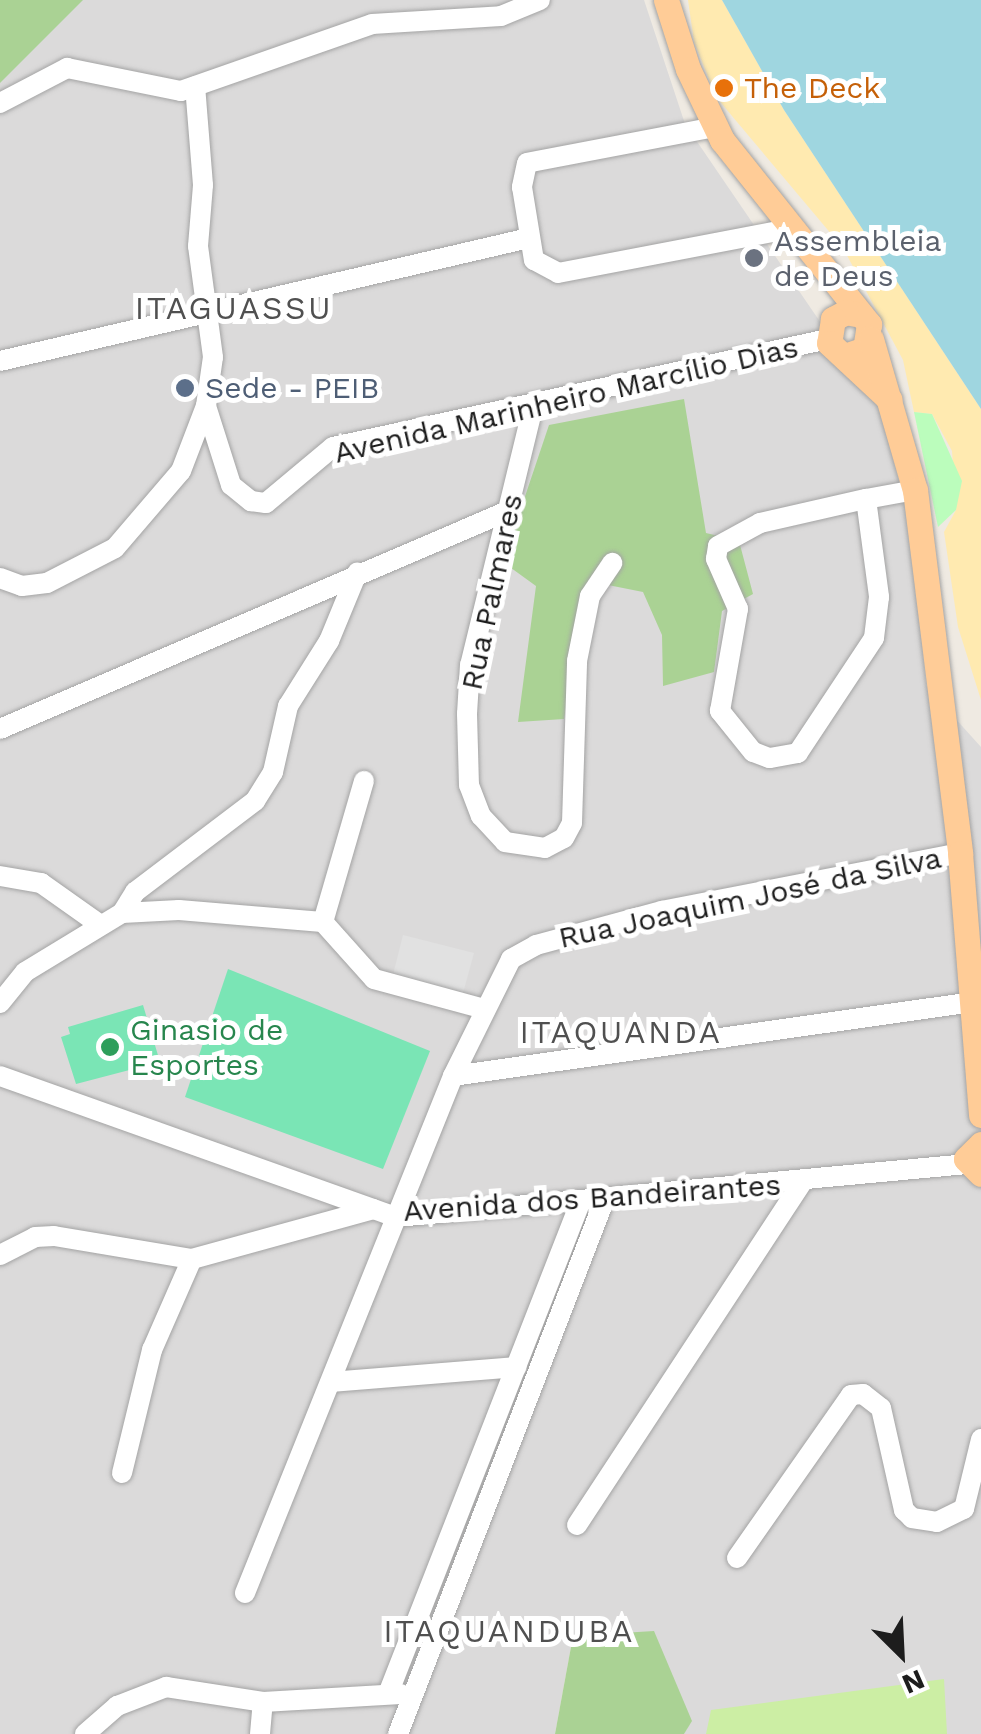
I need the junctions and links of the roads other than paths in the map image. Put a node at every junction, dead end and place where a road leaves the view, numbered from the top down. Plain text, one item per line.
1 (540, 0) edge
2 (666, 0) edge
3 (195, 86) junction
4 (0, 103) edge
5 (715, 127) junction
6 (794, 228) junction
7 (528, 238) junction
8 (819, 262) junction
9 (208, 314) junction
10 (861, 315) junction
11 (871, 340) junction
12 (834, 341) junction
13 (0, 361) edge
14 (890, 400) junction
15 (534, 404) junction
16 (206, 406) junction
17 (915, 490) junction
18 (866, 499) junction
19 (510, 510) junction
20 (612, 563) dead end
21 (357, 573) junction
22 (0, 578) edge
23 (0, 729) edge
24 (364, 782) dead end
25 (960, 852) junction
26 (0, 876) edge
27 (122, 913) junction
28 (323, 922) junction
29 (100, 924) junction
30 (974, 1002) junction
31 (0, 1003) edge
32 (482, 1008) junction
33 (0, 1076) edge
34 (453, 1076) junction
35 (981, 1115) edge
36 (976, 1161) edge
37 (802, 1182) junction
38 (604, 1200) junction
39 (580, 1203) junction
40 (373, 1209) junction
41 (397, 1217) junction
42 (4, 1246) edge
43 (192, 1259) junction
44 (516, 1367) junction
45 (330, 1382) junction
46 (981, 1439) edge
47 (122, 1473) dead end
48 (577, 1525) dead end
49 (737, 1558) dead end
50 (245, 1593) dead end
51 (388, 1694) junction
52 (410, 1694) junction
53 (262, 1702) junction
54 (93, 1731) edge
55 (260, 1734) edge
56 (398, 1734) edge

1 - 3 street
2 - 5 main road
3 - 4 street
3 - 9 street
5 - 6 main road
5 - 7 street
6 - 7 street
6 - 8 main road
7 - 9 street
8 - 10 main road
8 - 12 main road
9 - 13 street
9 - 16 street
10 - 11 main road
10 - 12 main road
11 - 12 main road
11 - 14 main road
12 - 14 main road
12 - 15 street, Avenida Marinheiro Marcílio Dias
14 - 17 main road
15 - 16 street, Avenida Marinheiro Marcílio Dias
15 - 19 street, Rua Palmares
16 - 22 street
17 - 18 street
17 - 25 main road
18 - 18 street
19 - 20 street, Rua Palmares
19 - 21 street
21 - 23 street
21 - 27 street
24 - 28 street
25 - 30 main road
25 - 32 street, Rua Joaquim José da Silva
26 - 29 street
27 - 28 street
27 - 29 street
28 - 32 street
29 - 31 street
30 - 34 street
30 - 35 main road
32 - 34 street, Rua Joaquim José da Silva
33 - 40 street, Avenida dos Bandeirantes
34 - 41 street, Rua Joaquim José da Silva
36 - 37 street, Avenida dos Bandeirantes
37 - 38 street, Avenida dos Bandeirantes
37 - 48 street
38 - 39 street, Avenida dos Bandeirantes
38 - 52 street
39 - 41 street, Avenida dos Bandeirantes
39 - 44 street
40 - 41 street, Avenida dos Bandeirantes
40 - 43 street
41 - 45 street, Rua Joaquim José da Silva
42 - 43 street
43 - 47 street
44 - 45 street
44 - 51 street
45 - 50 street, Rua Joaquim José da Silva
46 - 49 street
51 - 52 street
51 - 53 street
52 - 56 street
53 - 54 street
53 - 55 street

